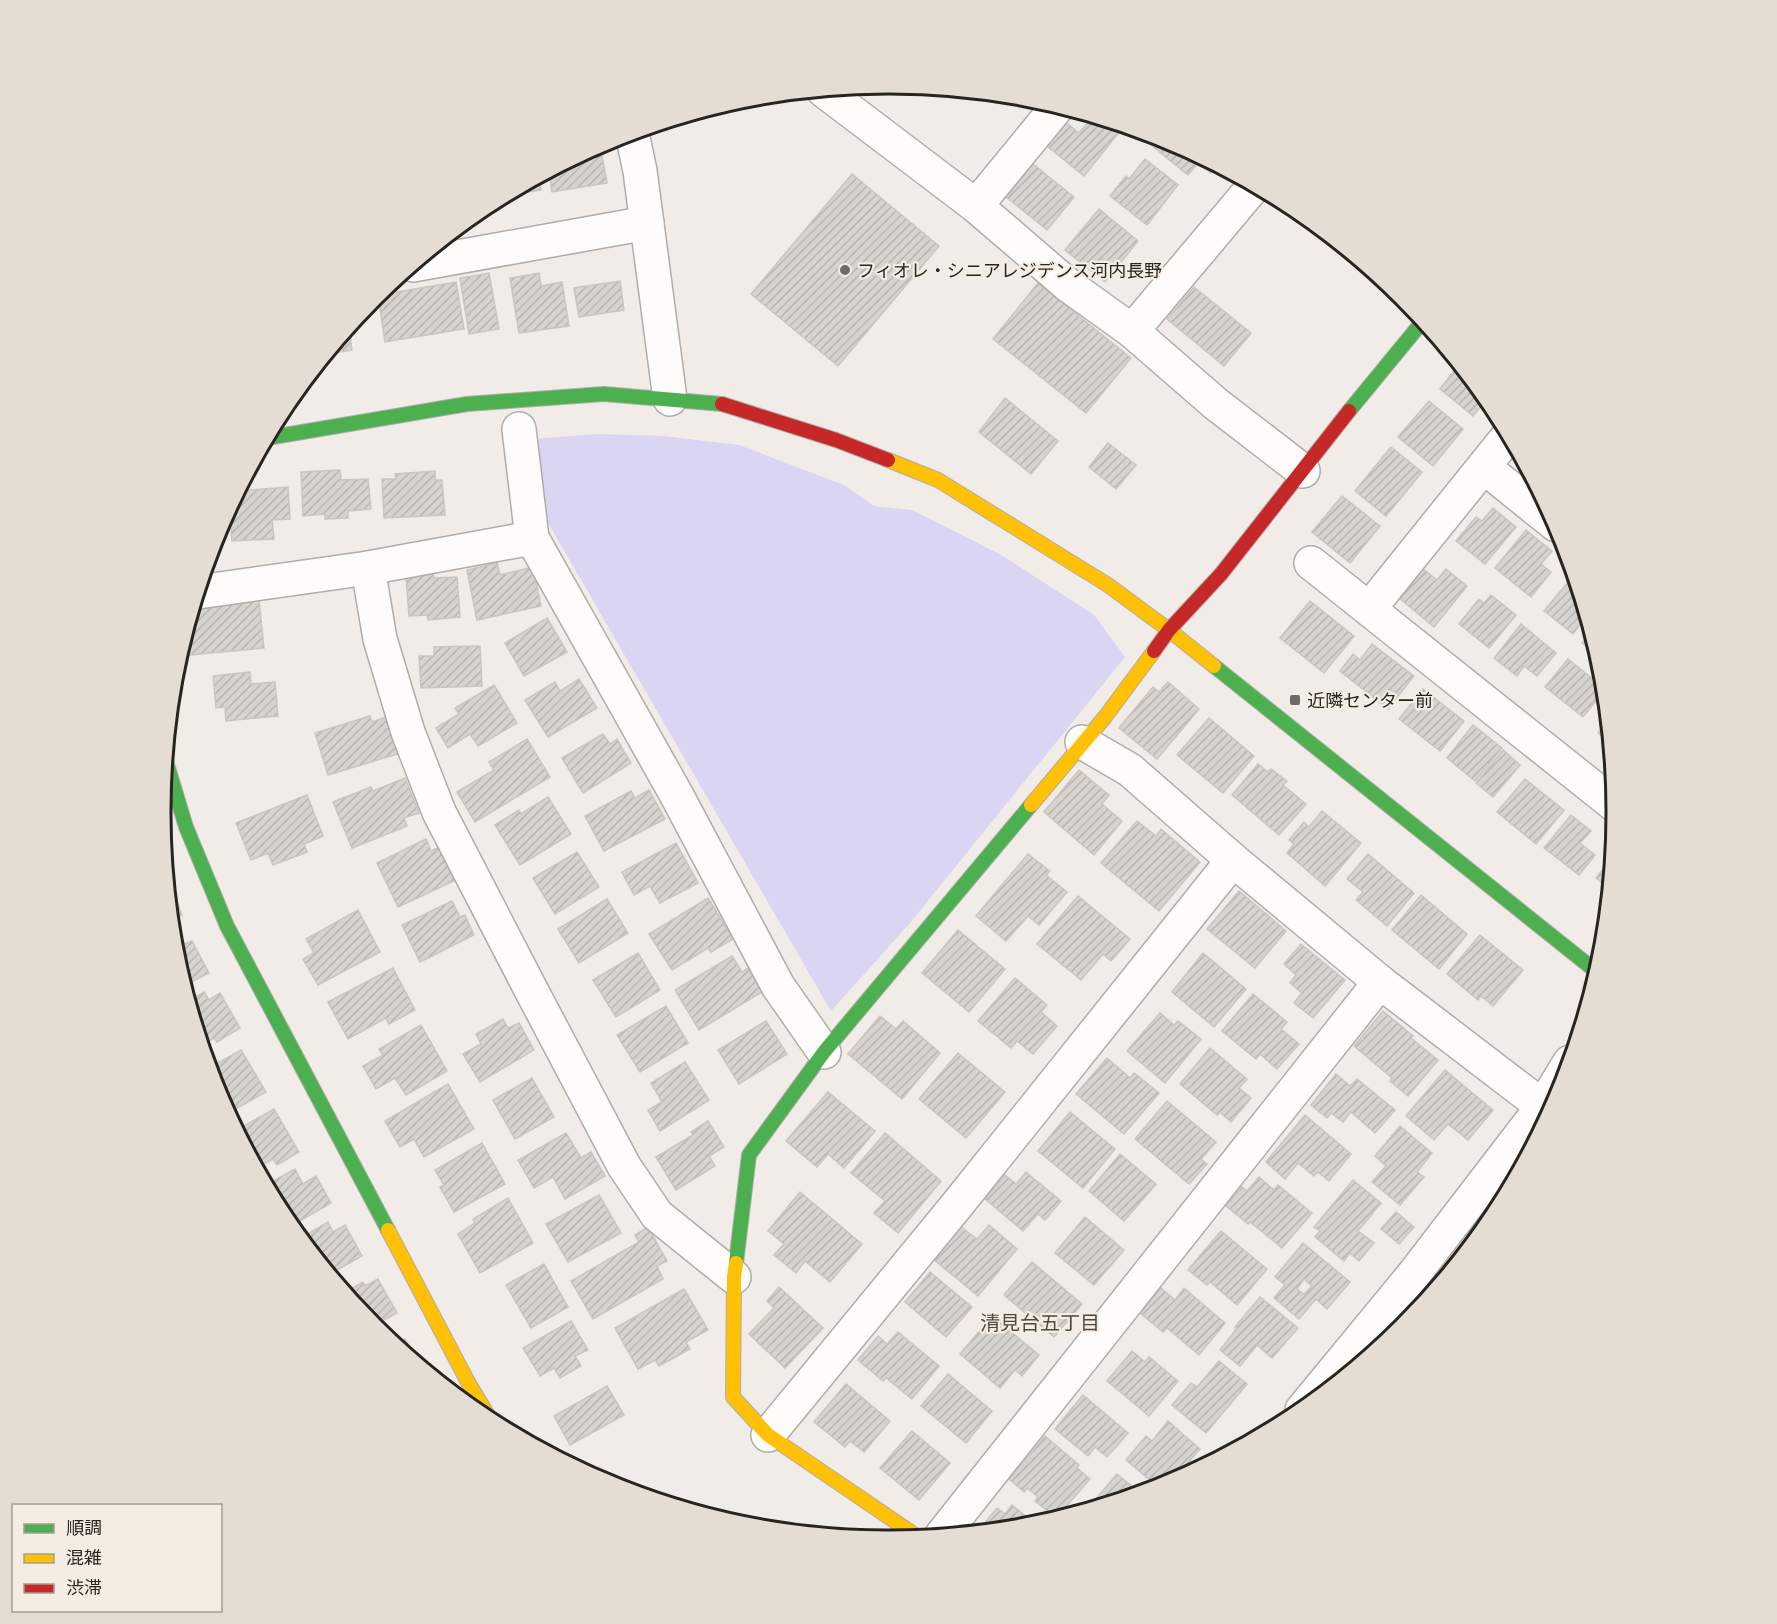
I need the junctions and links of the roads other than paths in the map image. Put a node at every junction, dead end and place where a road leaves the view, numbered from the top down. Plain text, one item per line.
1 (832, 97) edge
2 (1052, 114) edge
3 (634, 142) edge
4 (1249, 192) edge
5 (976, 206) junction
6 (647, 223) junction
7 (428, 262) edge
8 (1417, 328) edge
9 (1132, 332) junction
10 (669, 399) junction
11 (519, 429) dead end
12 (277, 436) edge
13 (1503, 442) edge
14 (1484, 467) junction
15 (1303, 471) junction
16 (1540, 512) edge
17 (532, 538) junction
18 (1311, 563) dead end
19 (368, 568) junction
20 (206, 591) edge
21 (1369, 609) junction
22 (1169, 630) junction
23 (1082, 742) junction
24 (172, 781) edge
25 (1605, 798) edge
26 (1233, 860) junction
27 (1589, 966) edge
28 (1380, 982) junction
29 (824, 1052) junction
30 (1542, 1106) edge
31 (1532, 1129) edge
32 (734, 1277) junction
33 (1424, 1283) edge
34 (1347, 1363) edge
35 (461, 1388) edge
36 (768, 1435) junction
37 (949, 1527) edge
38 (907, 1529) edge

1 - 5 street
2 - 5 street
3 - 6 street
4 - 9 street
5 - 9 street
6 - 7 street
6 - 10 street
8 - 15 street
9 - 15 street
10 - 12 street
10 - 22 street
11 - 17 street
13 - 14 street
14 - 16 street
14 - 21 street
15 - 22 street
17 - 19 street
17 - 29 street
18 - 21 street
19 - 20 street
19 - 32 street
21 - 25 street
22 - 23 street
22 - 27 street
23 - 26 street
23 - 29 street
24 - 35 street
26 - 28 street
26 - 36 street
28 - 30 street
28 - 37 street
29 - 32 street
31 - 33 street
32 - 36 street
33 - 34 street
36 - 38 street

